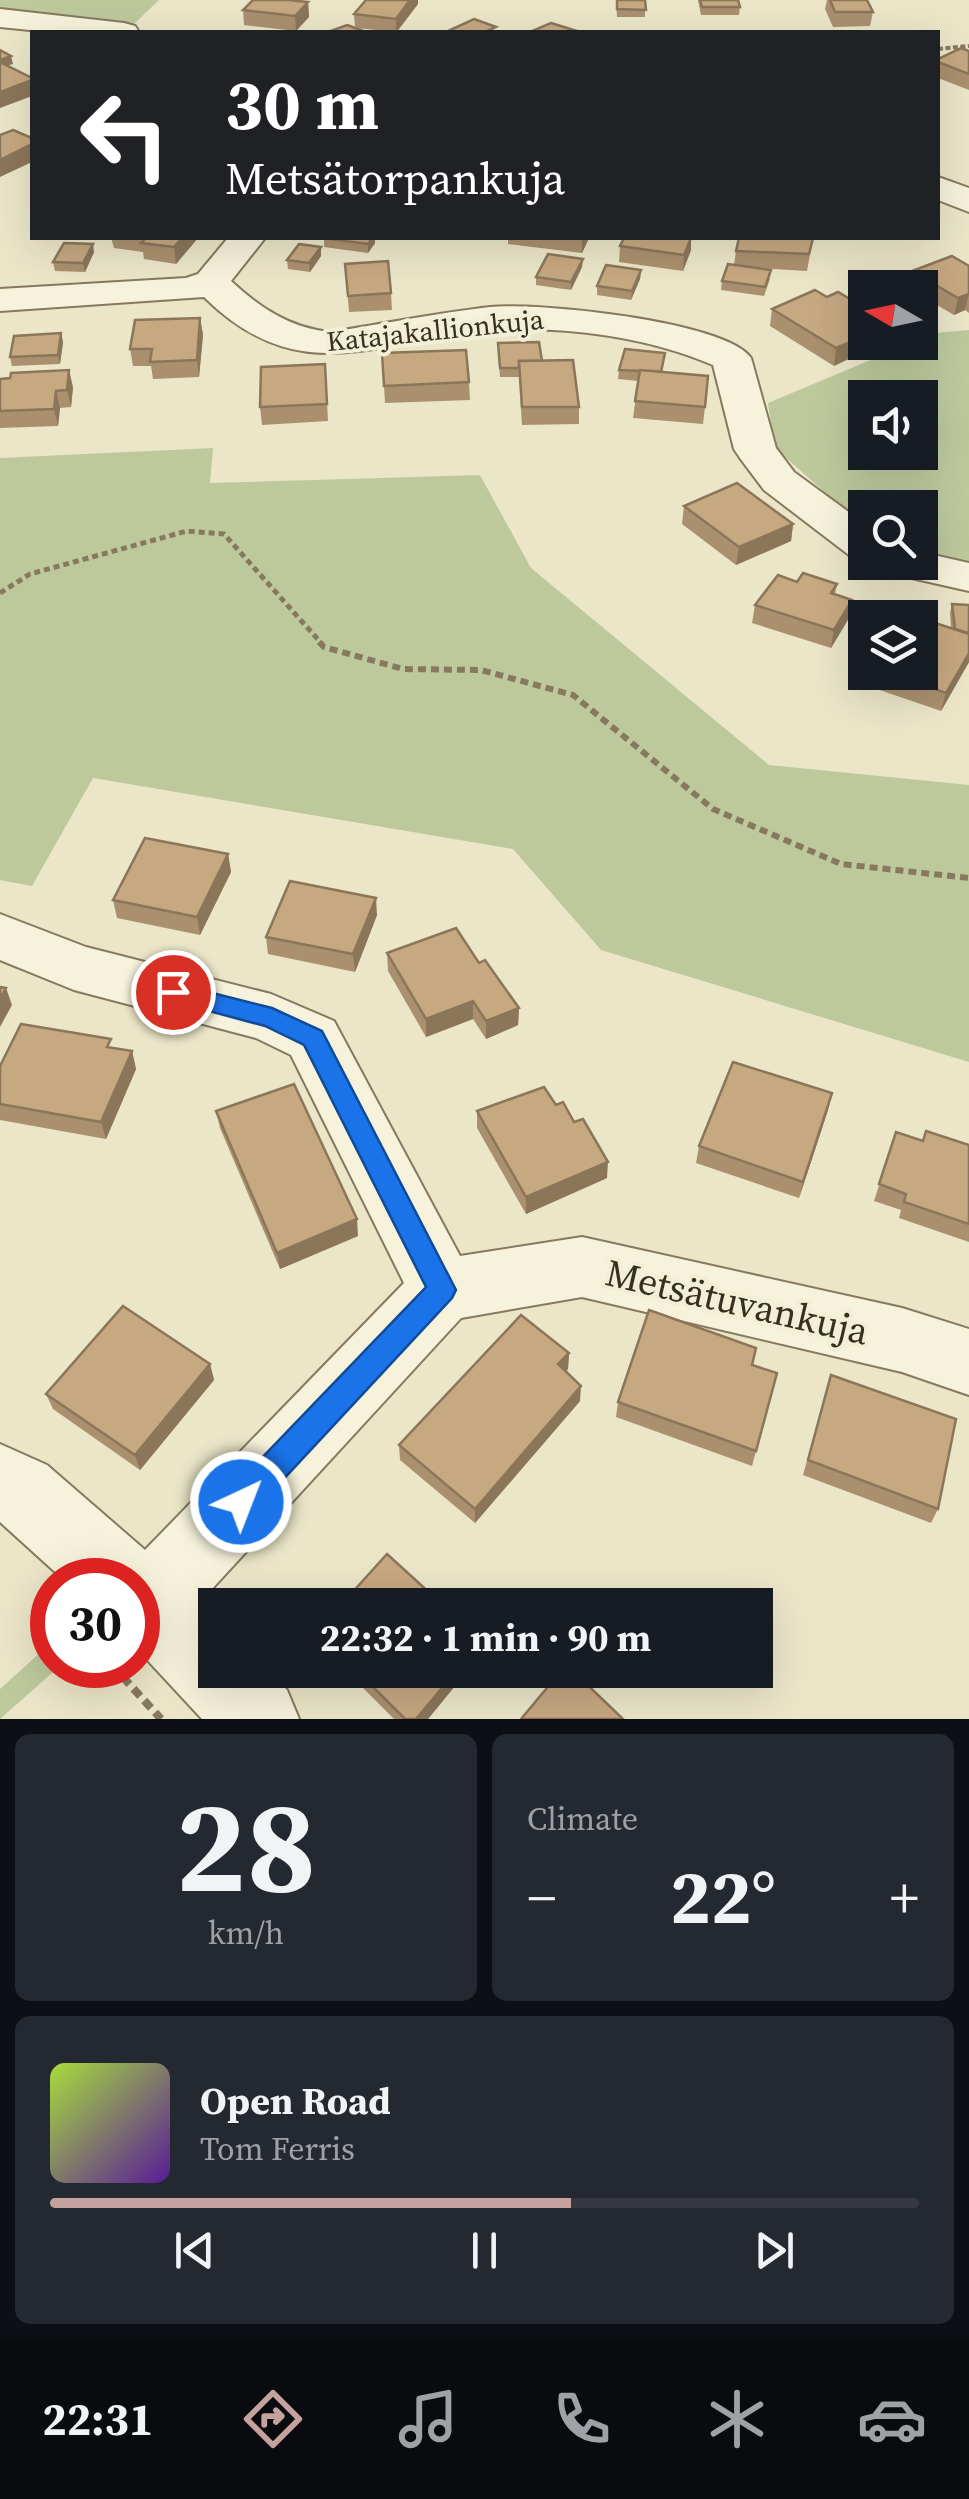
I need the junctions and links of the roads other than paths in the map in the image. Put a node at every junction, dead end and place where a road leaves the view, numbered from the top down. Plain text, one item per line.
1 (6, 22) edge
2 (100, 30) edge
3 (940, 188) edge
4 (969, 201) edge
5 (245, 240) edge
6 (211, 282) junction
7 (0, 300) edge
8 (848, 532) edge
9 (938, 570) edge
10 (969, 577) edge
11 (0, 936) edge
12 (442, 1290) junction
13 (969, 1362) edge
14 (0, 1480) edge
15 (82, 1558) edge
16 (160, 1580) edge
17 (160, 1636) edge
18 (258, 1719) edge

1 - 2 street
3 - 4 street
5 - 6 street
6 - 7 street
6 - 8 street, Katajakallionkuja
9 - 10 street
11 - 12 street
12 - 13 street, Metsätuvankuja
12 - 16 street
14 - 15 street
17 - 18 street

